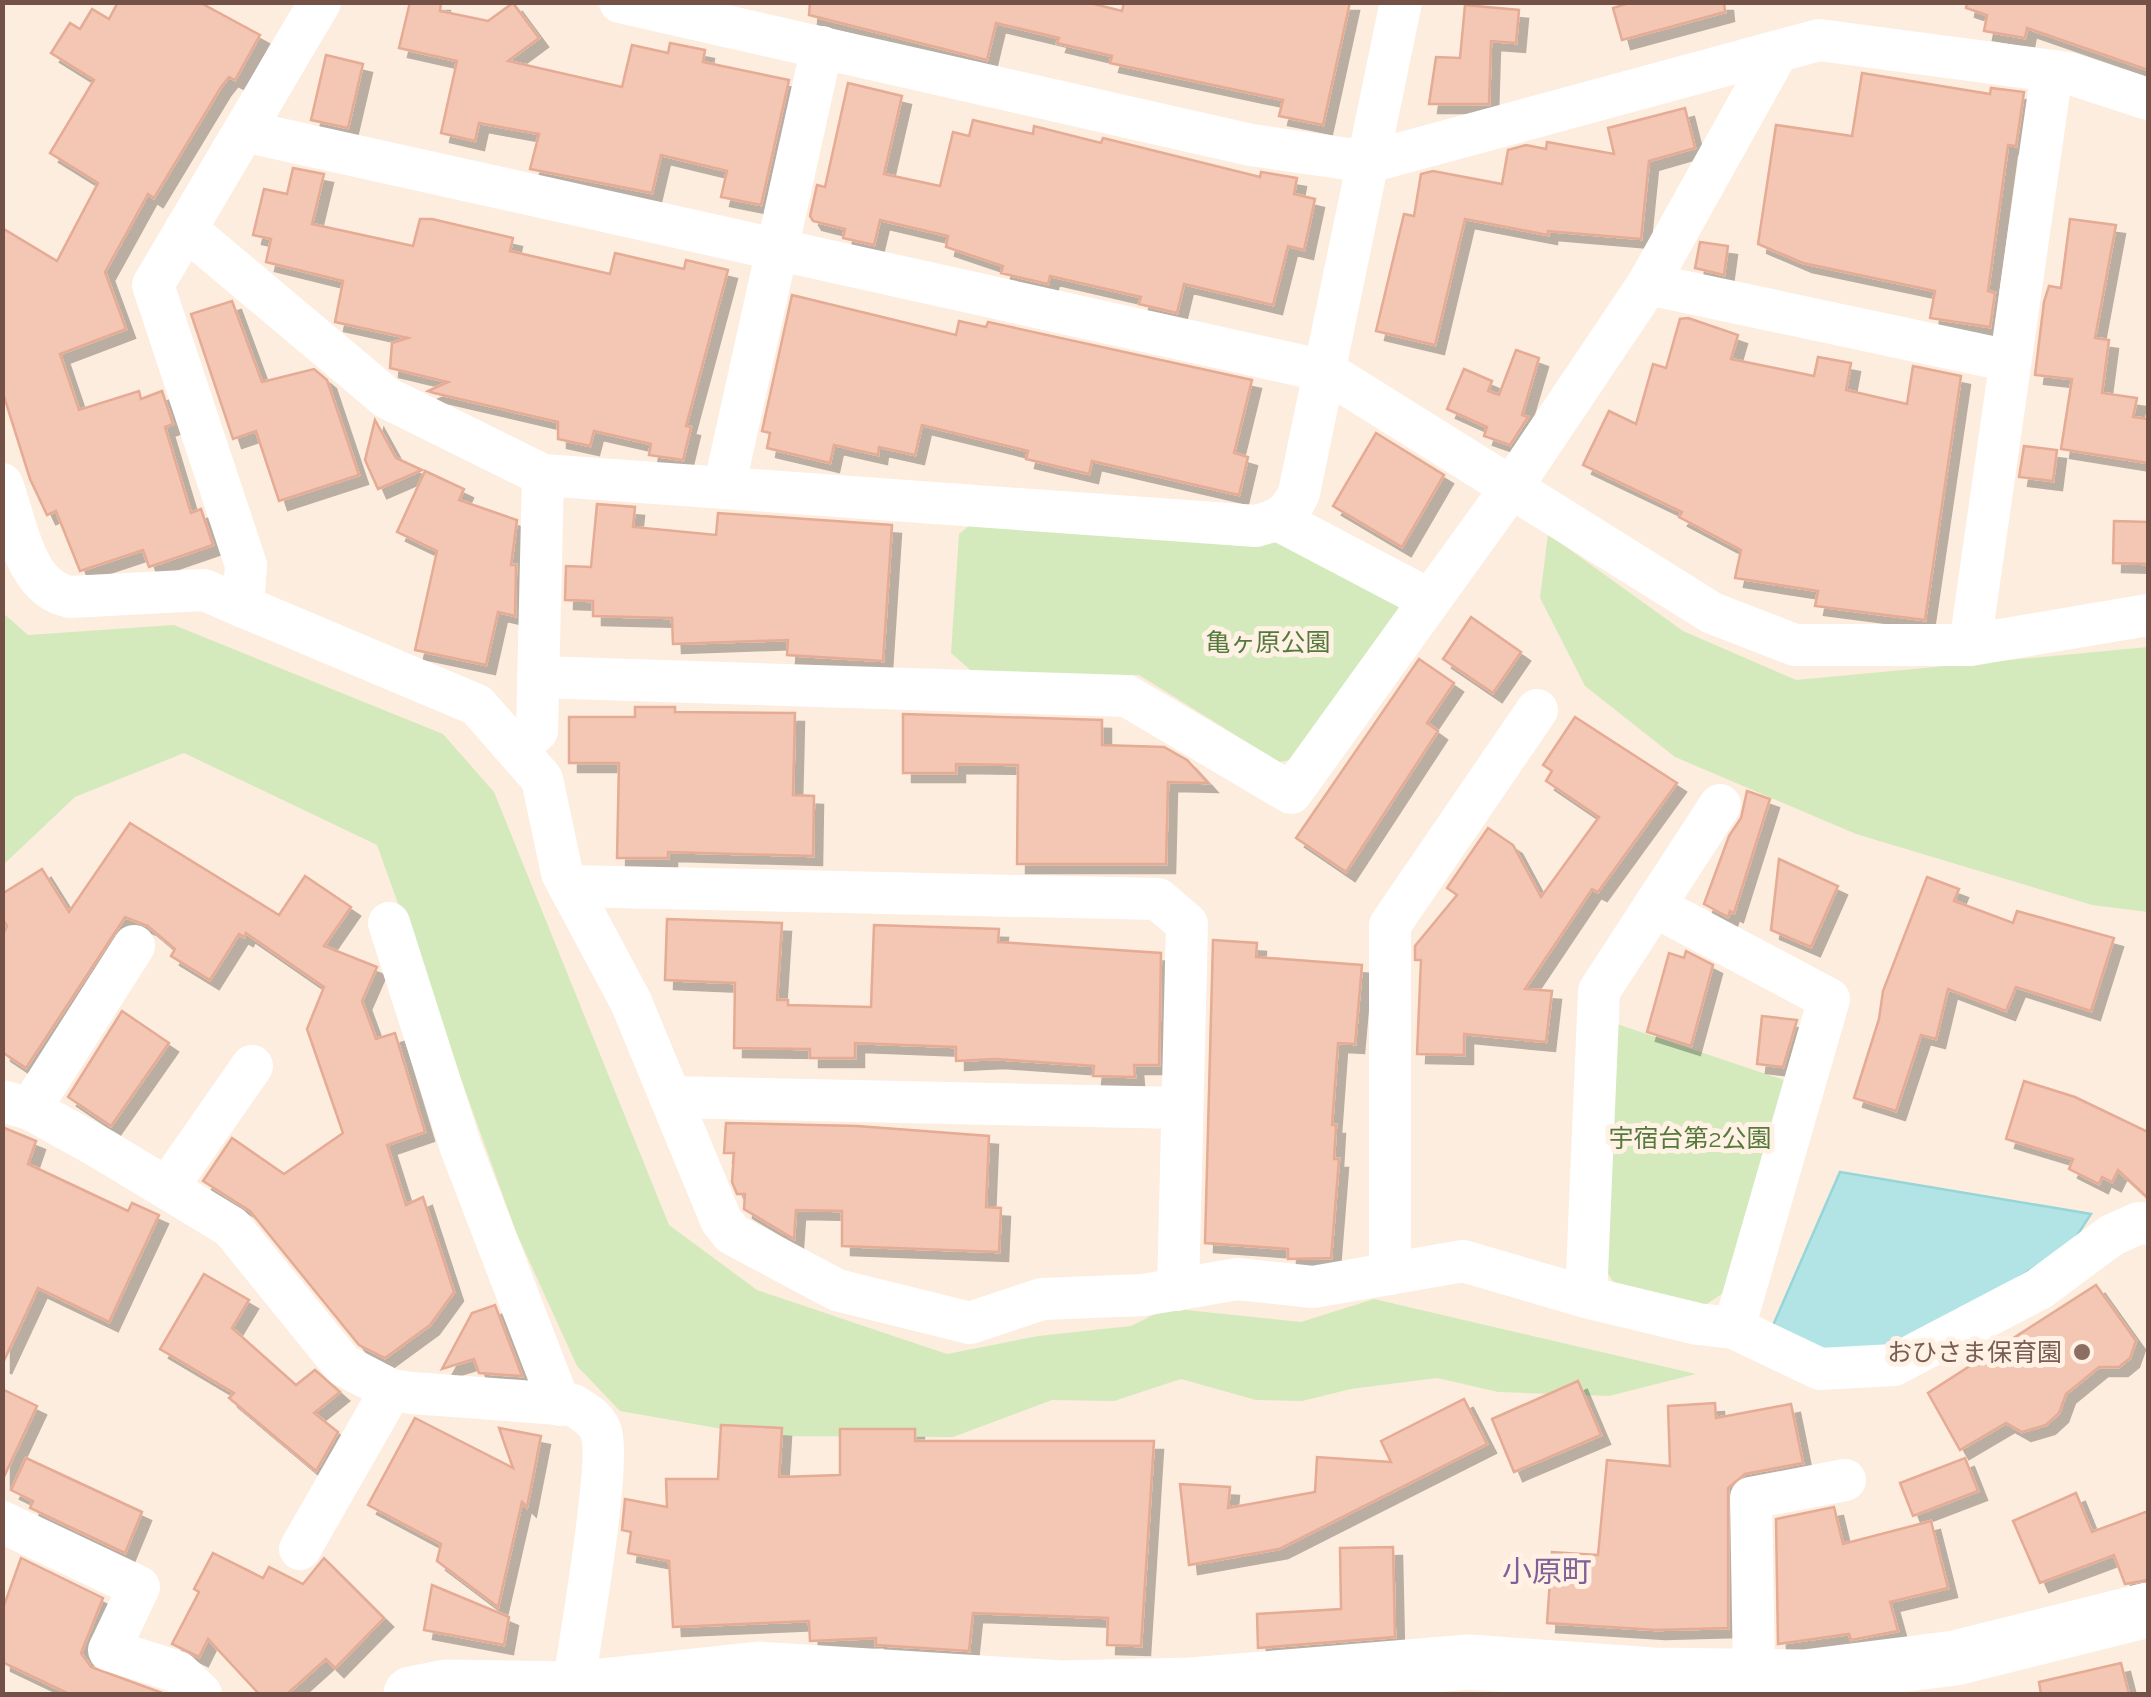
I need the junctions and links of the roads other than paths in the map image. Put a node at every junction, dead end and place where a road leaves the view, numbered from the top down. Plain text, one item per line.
1 (320, 2) edge
2 (620, 2) edge
3 (1401, 2) edge
4 (822, 47) junction
5 (1778, 51) junction
6 (2052, 70) junction
7 (2148, 99) edge
8 (244, 130) junction
9 (1368, 162) junction
10 (186, 229) junction
11 (777, 249) junction
12 (1648, 284) junction
13 (2010, 361) junction
14 (1324, 371) junction
15 (543, 475) junction
16 (2, 484) edge
17 (724, 488) junction
18 (1511, 488) junction
19 (1278, 520) junction
20 (1430, 600) junction
21 (243, 607) junction
22 (2148, 614) edge
23 (1970, 646) junction
24 (538, 677) junction
25 (1536, 710) dead end
26 (516, 748) junction
27 (1720, 805) dead end
28 (569, 886) junction
29 (1654, 906) junction
30 (389, 923) dead end
31 (134, 946) dead end
32 (252, 1066) dead end
33 (670, 1098) junction
34 (16, 1105) edge
35 (1182, 1108) junction
36 (168, 1188) junction
37 (2148, 1224) edge
38 (1390, 1274) junction
39 (1178, 1290) junction
40 (1586, 1298) junction
41 (1734, 1328) junction
42 (390, 1390) junction
43 (560, 1404) junction
44 (1845, 1480) dead end
45 (2, 1522) edge
46 (300, 1549) dead end
47 (2148, 1610) edge
48 (1754, 1676) junction
49 (676, 1685) edge
50 (1652, 1685) edge
51 (573, 1689) junction
52 (201, 1694) edge
53 (411, 1694) edge

1 - 8 street
2 - 4 street
3 - 9 street
4 - 9 street
4 - 11 street
5 - 6 street
5 - 9 street
5 - 12 street
6 - 7 street
6 - 13 street
8 - 10 street
8 - 11 street
9 - 14 street
10 - 15 street
10 - 21 street
11 - 14 street
11 - 17 street
12 - 13 street
12 - 18 street
13 - 23 street
14 - 18 street
14 - 19 street
15 - 17 street
15 - 24 street
16 - 21 street
17 - 19 street
18 - 20 street
18 - 23 street
19 - 20 street
20 - 24 street
21 - 26 street
22 - 23 street
24 - 26 street
25 - 38 street
26 - 28 street
27 - 29 street
28 - 33 street
28 - 35 street
29 - 40 street
29 - 41 street
30 - 43 street
31 - 34 street
32 - 36 street
33 - 35 street
33 - 39 street
34 - 36 street
35 - 39 street
36 - 42 street
37 - 41 street
38 - 39 street
38 - 40 street
40 - 41 street
42 - 43 street
42 - 46 street
43 - 51 street
44 - 48 street
45 - 52 street
47 - 48 street
48 - 50 street
49 - 50 street
49 - 51 street
51 - 53 street

